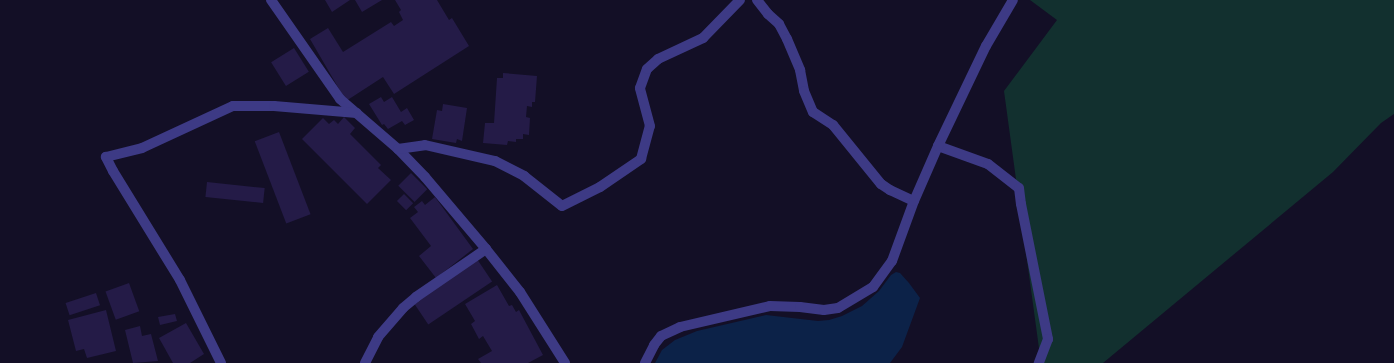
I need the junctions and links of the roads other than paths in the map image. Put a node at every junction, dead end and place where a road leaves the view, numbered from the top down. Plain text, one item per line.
1 (271, 0) edge
2 (740, 0) edge
3 (757, 0) edge
4 (1013, 0) edge
5 (357, 113) junction
6 (938, 146) junction
7 (398, 149) junction
8 (914, 201) junction
9 (486, 249) junction
10 (221, 363) edge
11 (365, 363) edge
12 (565, 363) edge
13 (645, 363) edge
14 (1039, 363) edge

1 - 5 street
2 - 7 street
3 - 8 street
4 - 6 street
5 - 7 street
5 - 10 street
6 - 8 street
6 - 14 street
7 - 9 street
8 - 13 street
9 - 11 street
9 - 12 street

